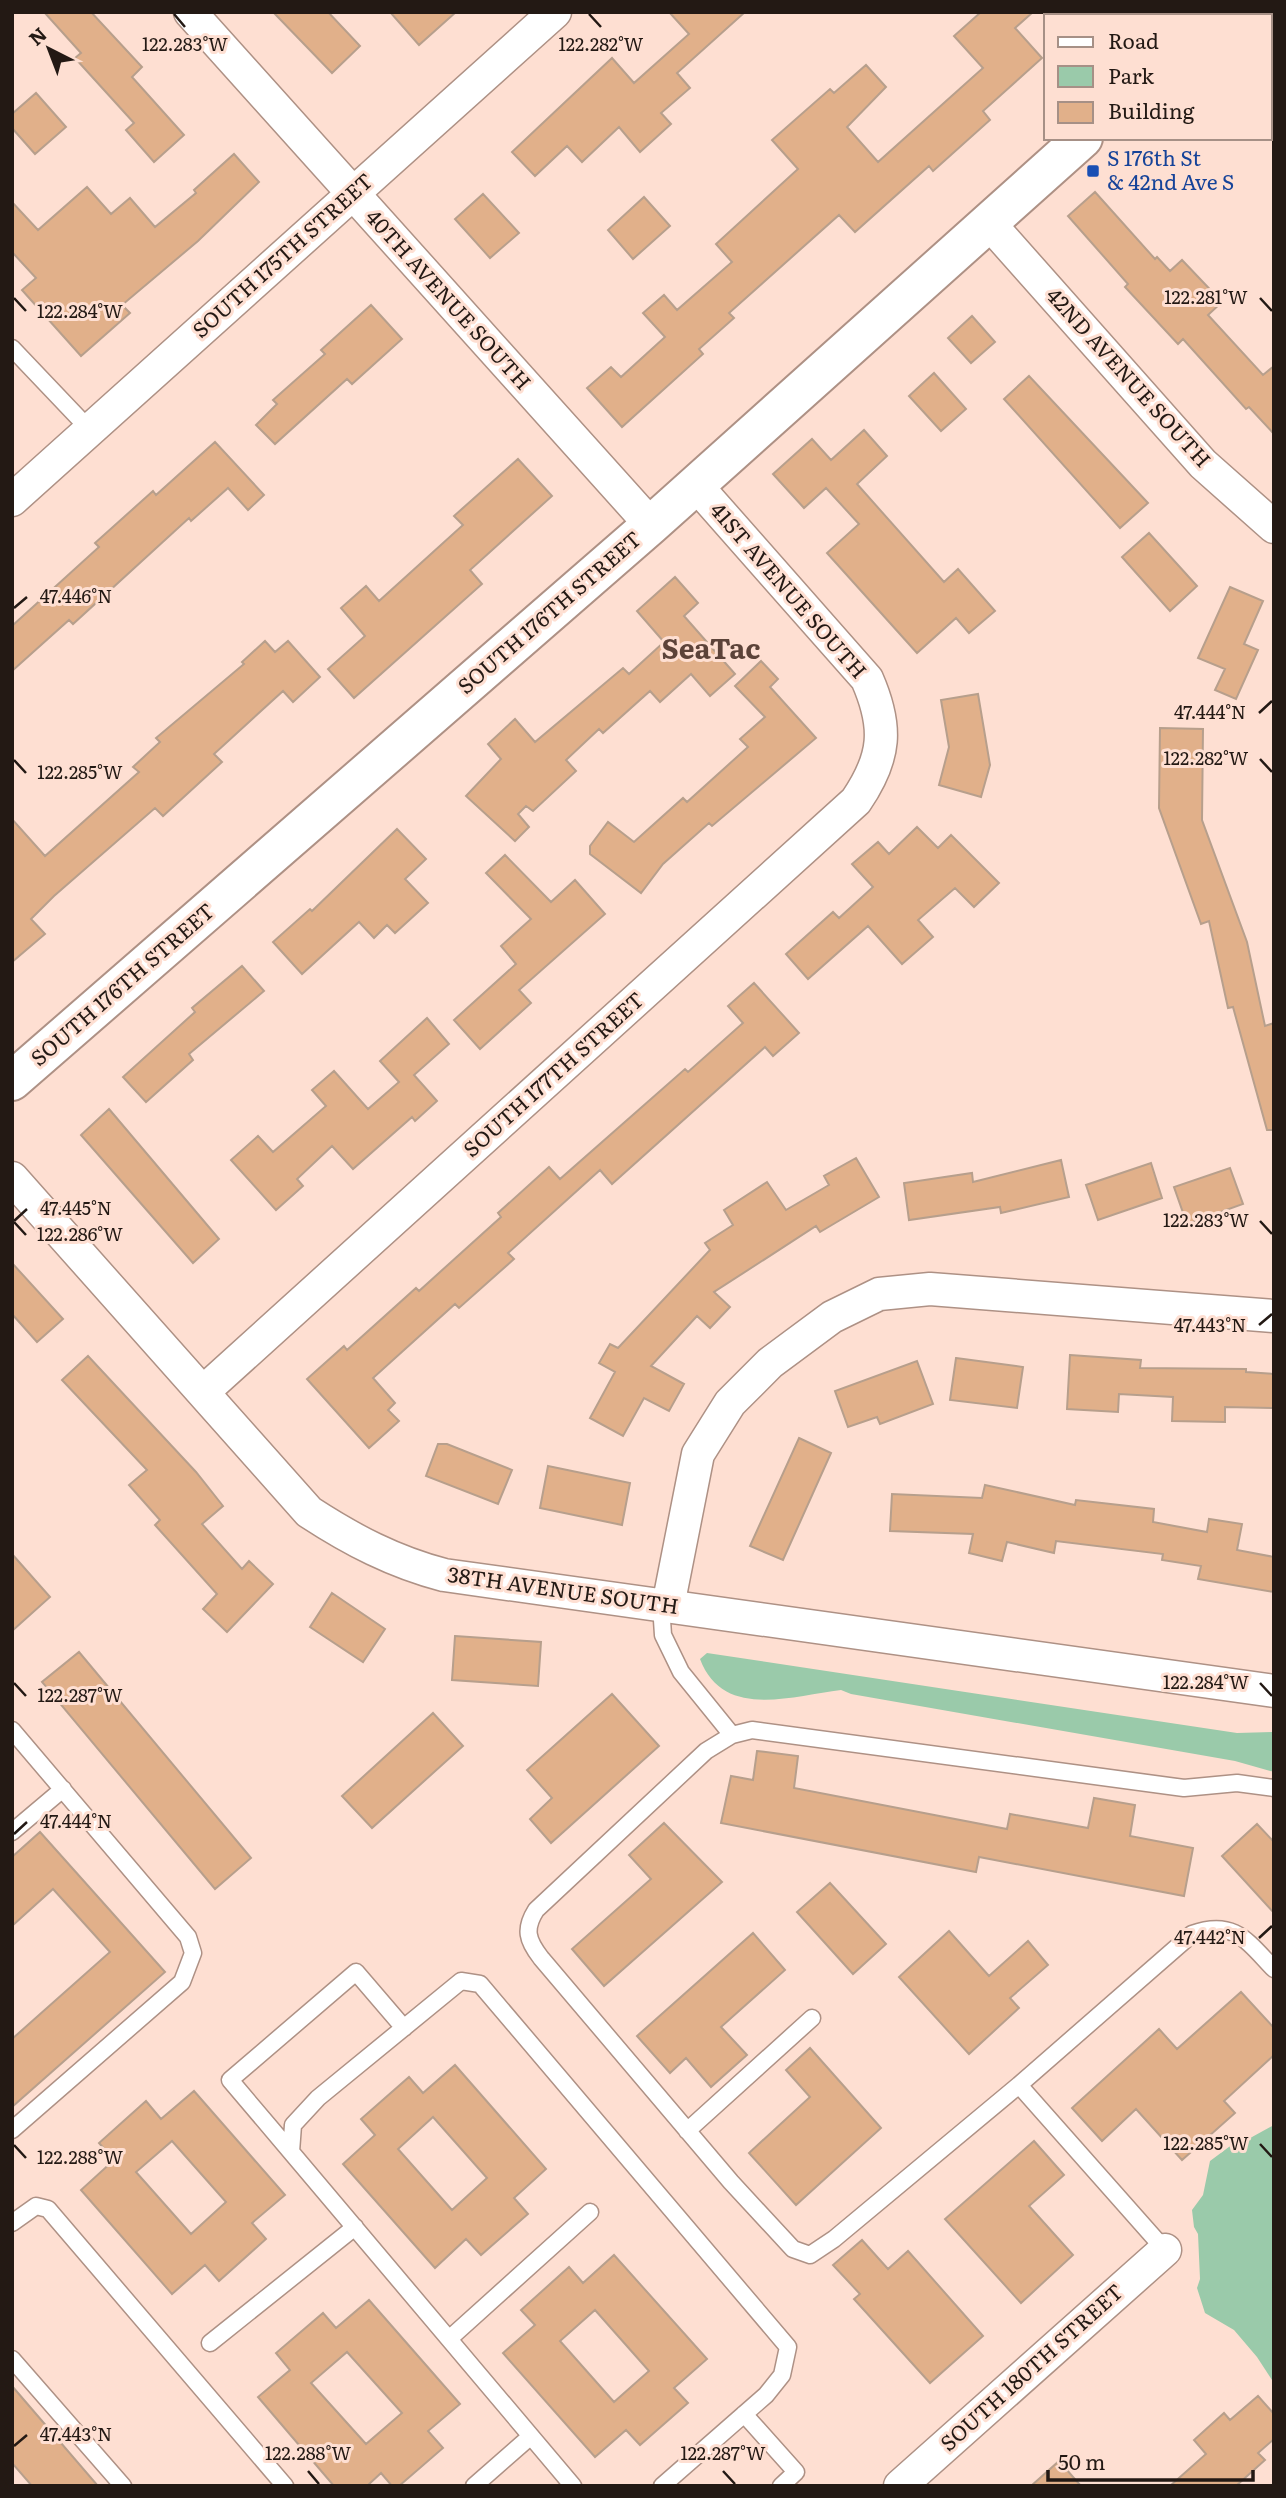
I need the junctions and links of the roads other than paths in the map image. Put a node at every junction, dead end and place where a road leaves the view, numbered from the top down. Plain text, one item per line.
1 (190, 12) edge
2 (555, 12) edge
3 (1081, 140) edge
4 (352, 194) junction
5 (989, 223) junction
6 (12, 348) edge
7 (90, 430) junction
8 (695, 484) junction
9 (12, 500) edge
10 (651, 525) junction
11 (1274, 527) edge
12 (882, 743) joint
13 (12, 1081) edge
14 (12, 1178) edge
15 (1274, 1316) edge
16 (203, 1392) junction
17 (664, 1606) junction
18 (1274, 1690) edge
19 (12, 1730) edge
20 (732, 1735) junction
21 (1274, 1788) edge
22 (63, 1789) junction
23 (12, 1832) edge
24 (1274, 1969) edge
25 (812, 2018) dead end
26 (404, 2028) junction
27 (1019, 2085) junction
28 (12, 2130) edge
29 (687, 2131) junction
30 (291, 2152) junction
31 (590, 2212) dead end
32 (12, 2223) edge
33 (355, 2227) junction
34 (1165, 2250) joint
35 (449, 2339) junction
36 (210, 2343) dead end
37 (12, 2359) edge
38 (744, 2414) junction
39 (531, 2436) junction
40 (123, 2486) edge
41 (285, 2486) edge
42 (474, 2486) edge
43 (573, 2486) edge
44 (662, 2486) edge
45 (781, 2486) edge
46 (900, 2486) edge

1 - 4 street, 40TH AVENUE SOUTH
2 - 4 street, SOUTH 175TH STREET
3 - 5 street, SOUTH 176TH STREET
4 - 7 street, SOUTH 175TH STREET
4 - 10 street, 40TH AVENUE SOUTH
5 - 8 street, SOUTH 176TH STREET
5 - 11 street, 42ND AVENUE SOUTH
6 - 7 lane
7 - 9 street, SOUTH 175TH STREET
8 - 10 street, SOUTH 176TH STREET
8 - 12 street, 41ST AVENUE SOUTH
10 - 13 street, SOUTH 176TH STREET
12 - 16 street, SOUTH 177TH STREET
14 - 16 street, 38TH AVENUE SOUTH
15 - 17 street
16 - 17 street, 38TH AVENUE SOUTH
17 - 18 street, 38TH AVENUE SOUTH
17 - 20 lane
19 - 22 lane
20 - 21 lane
20 - 29 lane
22 - 23 lane
22 - 28 lane
24 - 27 lane
25 - 29 lane
26 - 30 lane
26 - 30 lane
26 - 38 lane
27 - 29 lane
27 - 34 lane
30 - 33 lane
31 - 35 lane
32 - 41 lane
33 - 35 lane
33 - 36 lane
34 - 46 street, SOUTH 180TH STREET
35 - 39 lane
37 - 40 lane
38 - 44 lane
38 - 45 lane
39 - 42 lane
39 - 43 lane

